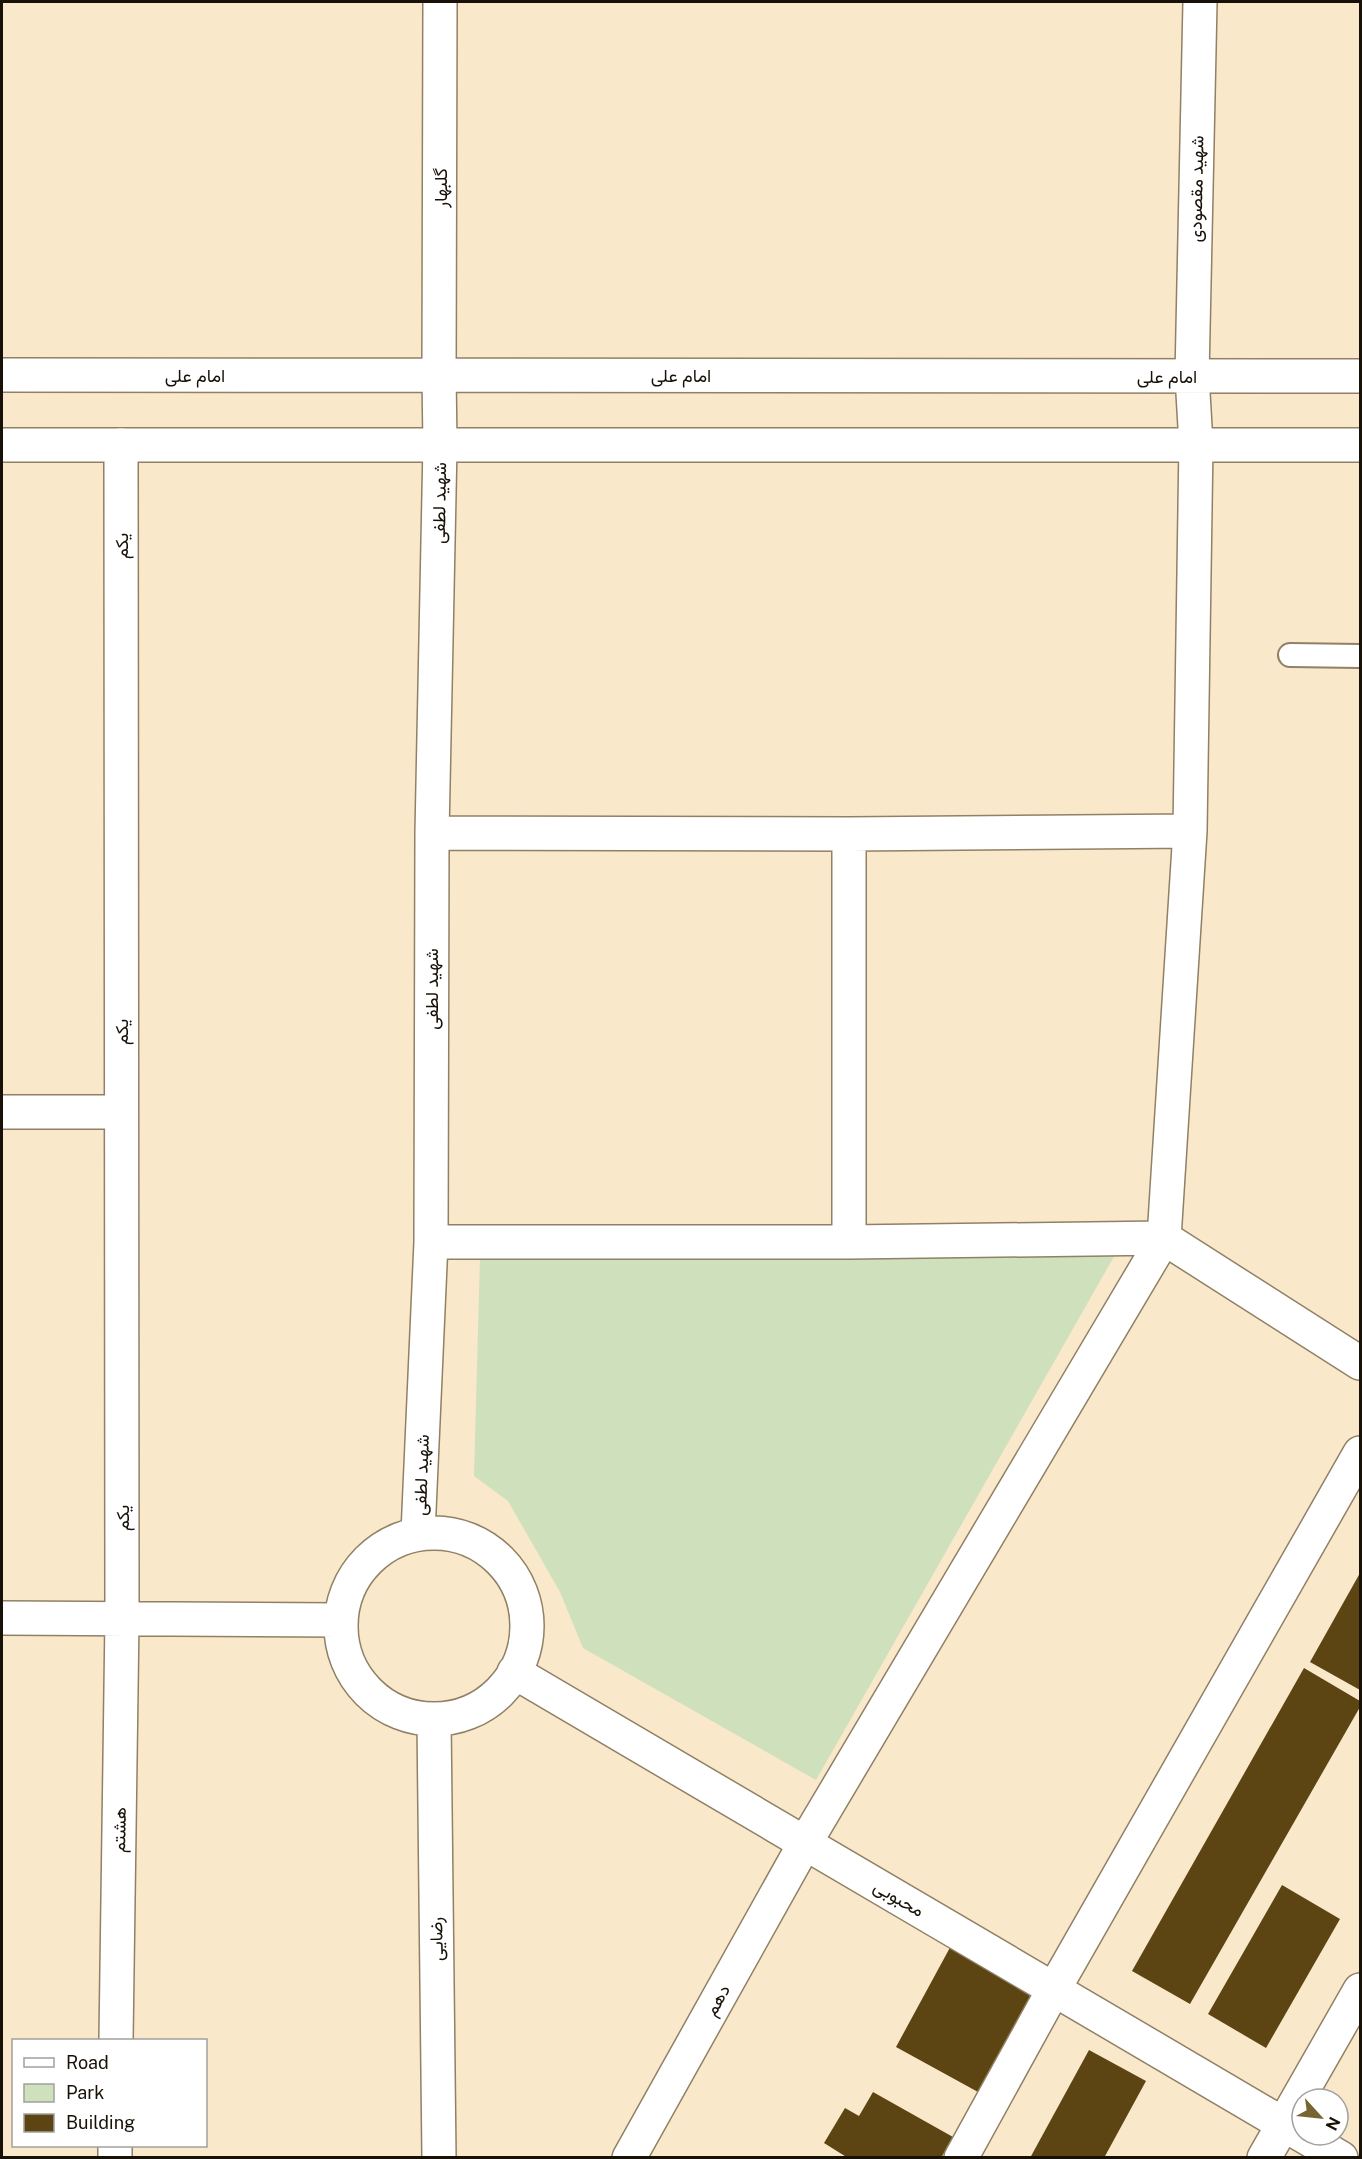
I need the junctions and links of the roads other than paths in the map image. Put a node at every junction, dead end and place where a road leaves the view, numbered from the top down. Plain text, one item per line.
1 (440, 2) edge
2 (1200, 2) edge
3 (2, 375) edge
4 (439, 375) junction
5 (1192, 376) junction
6 (1360, 376) edge
7 (1196, 444) junction
8 (2, 445) edge
9 (121, 445) junction
10 (440, 445) junction
11 (1360, 445) edge
12 (1290, 655) dead end
13 (1360, 656) edge
14 (1190, 831) junction
15 (432, 833) junction
16 (849, 834) junction
17 (2, 1112) edge
18 (121, 1112) junction
19 (1164, 1238) junction
20 (431, 1242) junction
21 (849, 1242) junction
22 (1360, 1363) edge
23 (1360, 1453) edge
24 (418, 1533) junction
25 (2, 1618) edge
26 (122, 1619) junction
27 (340, 1620) junction
28 (514, 1672) junction
29 (434, 1720) junction
30 (805, 1843) junction
31 (1054, 1989) junction
32 (1360, 1990) edge
33 (116, 2039) edge
34 (1283, 2124) junction
35 (439, 2157) edge
36 (628, 2157) edge
37 (961, 2157) edge
38 (1264, 2157) edge
39 (1341, 2157) edge

1 - 4 street, گلبهار
2 - 5 street, شهید مقصودی
3 - 4 street, امام علی
4 - 5 street, امام علی
4 - 10 street, گلبهار
5 - 6 street, امام علی
5 - 7 street, شهید مقصودی
7 - 10 street
7 - 11 street
7 - 14 street, شهید مقصودی
8 - 9 street
9 - 10 street
9 - 18 street, یکم
10 - 15 street, شهید لطفی
12 - 13 lane
14 - 16 street
14 - 19 street, شهید مقصودی
15 - 16 street
15 - 20 street, شهید لطفی
16 - 21 street
17 - 18 street
18 - 26 street, یکم
19 - 21 street
19 - 22 street
19 - 30 street, دهم
20 - 21 street
20 - 24 street, شهید لطفی
23 - 31 street
24 - 27 street
24 - 28 street
25 - 26 street
26 - 27 street
26 - 33 street, هشتم
27 - 29 street
28 - 29 street
28 - 30 street, محبوبی
29 - 35 street, رضایی
30 - 31 street, محبوبی
30 - 36 street, دهم
31 - 34 street, محبوبی
31 - 37 street
32 - 34 street
34 - 38 street
34 - 39 street, محبوبی

